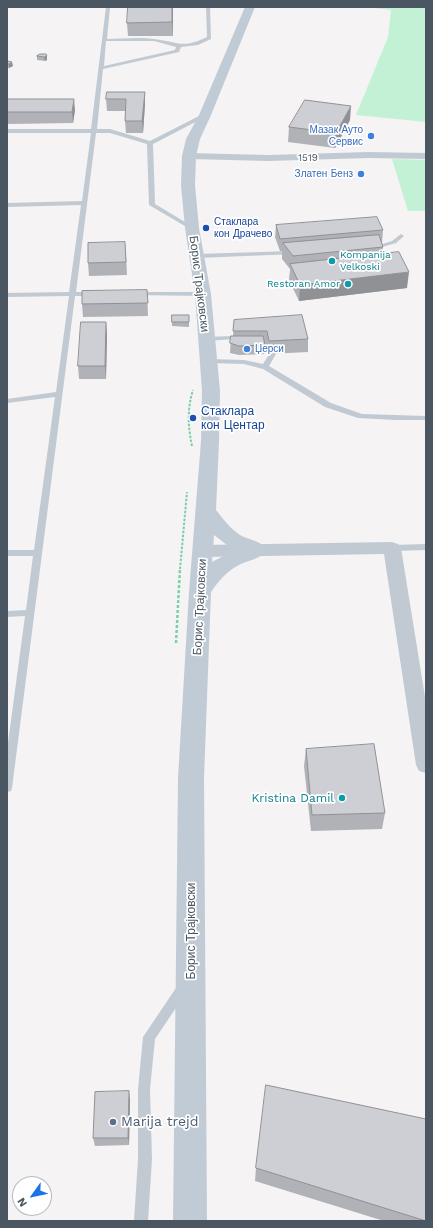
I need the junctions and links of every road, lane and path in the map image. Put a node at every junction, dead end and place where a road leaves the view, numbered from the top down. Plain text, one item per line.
1 (108, 7) edge
2 (208, 7) edge
3 (250, 7) edge
4 (104, 40) junction
5 (179, 46) junction
6 (101, 68) junction
7 (204, 115) junction
8 (94, 130) junction
9 (7, 132) edge
10 (150, 142) junction
11 (189, 156) junction
12 (426, 156) edge
13 (84, 203) junction
14 (7, 205) edge
15 (192, 228) junction
16 (401, 236) dead end
17 (367, 248) edge
18 (299, 253) edge
19 (197, 256) junction
20 (102, 294) edge
21 (125, 294) edge
22 (202, 294) junction
23 (7, 295) edge
24 (72, 295) junction
25 (233, 338) edge
26 (206, 339) junction
27 (272, 354) dead end
28 (208, 361) junction
29 (265, 367) junction
30 (58, 394) junction
31 (7, 401) edge
32 (426, 418) edge
33 (206, 511) junction
34 (426, 547) edge
35 (392, 548) junction
36 (203, 550) junction
37 (257, 550) junction
38 (7, 553) edge
39 (38, 553) junction
40 (200, 592) junction
41 (30, 613) junction
42 (7, 614) edge
43 (426, 765) edge
44 (7, 788) edge
45 (192, 975) junction
46 (141, 1221) edge
47 (190, 1221) edge

1 - 4 lane
2 - 5 lane
3 - 7 main road, Борис Трајковски
4 - 5 lane
4 - 6 lane
5 - 6 lane
6 - 8 lane
7 - 10 lane
7 - 11 main road, Борис Трајковски
8 - 9 lane
8 - 10 lane
8 - 13 lane
10 - 15 lane
11 - 12 street, 1519
11 - 15 main road, Борис Трајковски
13 - 14 lane
13 - 24 lane
15 - 19 main road, Борис Трајковски
16 - 17 lane
18 - 19 lane
19 - 22 main road, Борис Трајковски
20 - 24 lane
21 - 22 lane
22 - 26 main road, Борис Трајковски
23 - 24 lane
24 - 30 lane
25 - 26 lane
26 - 28 main road, Борис Трајковски
27 - 29 lane
28 - 29 lane
28 - 33 main road, Борис Трајковски
29 - 32 lane
30 - 31 lane
30 - 39 lane
33 - 36 main road, Борис Трајковски
33 - 37 main road
34 - 35 lane
35 - 37 street
35 - 43 street
36 - 37 street
36 - 40 main road, Борис Трајковски
37 - 40 main road
38 - 39 lane
39 - 41 lane
40 - 45 main road, Борис Трајковски
41 - 42 lane
41 - 44 lane
45 - 46 lane
45 - 47 main road, Борис Трајковски

